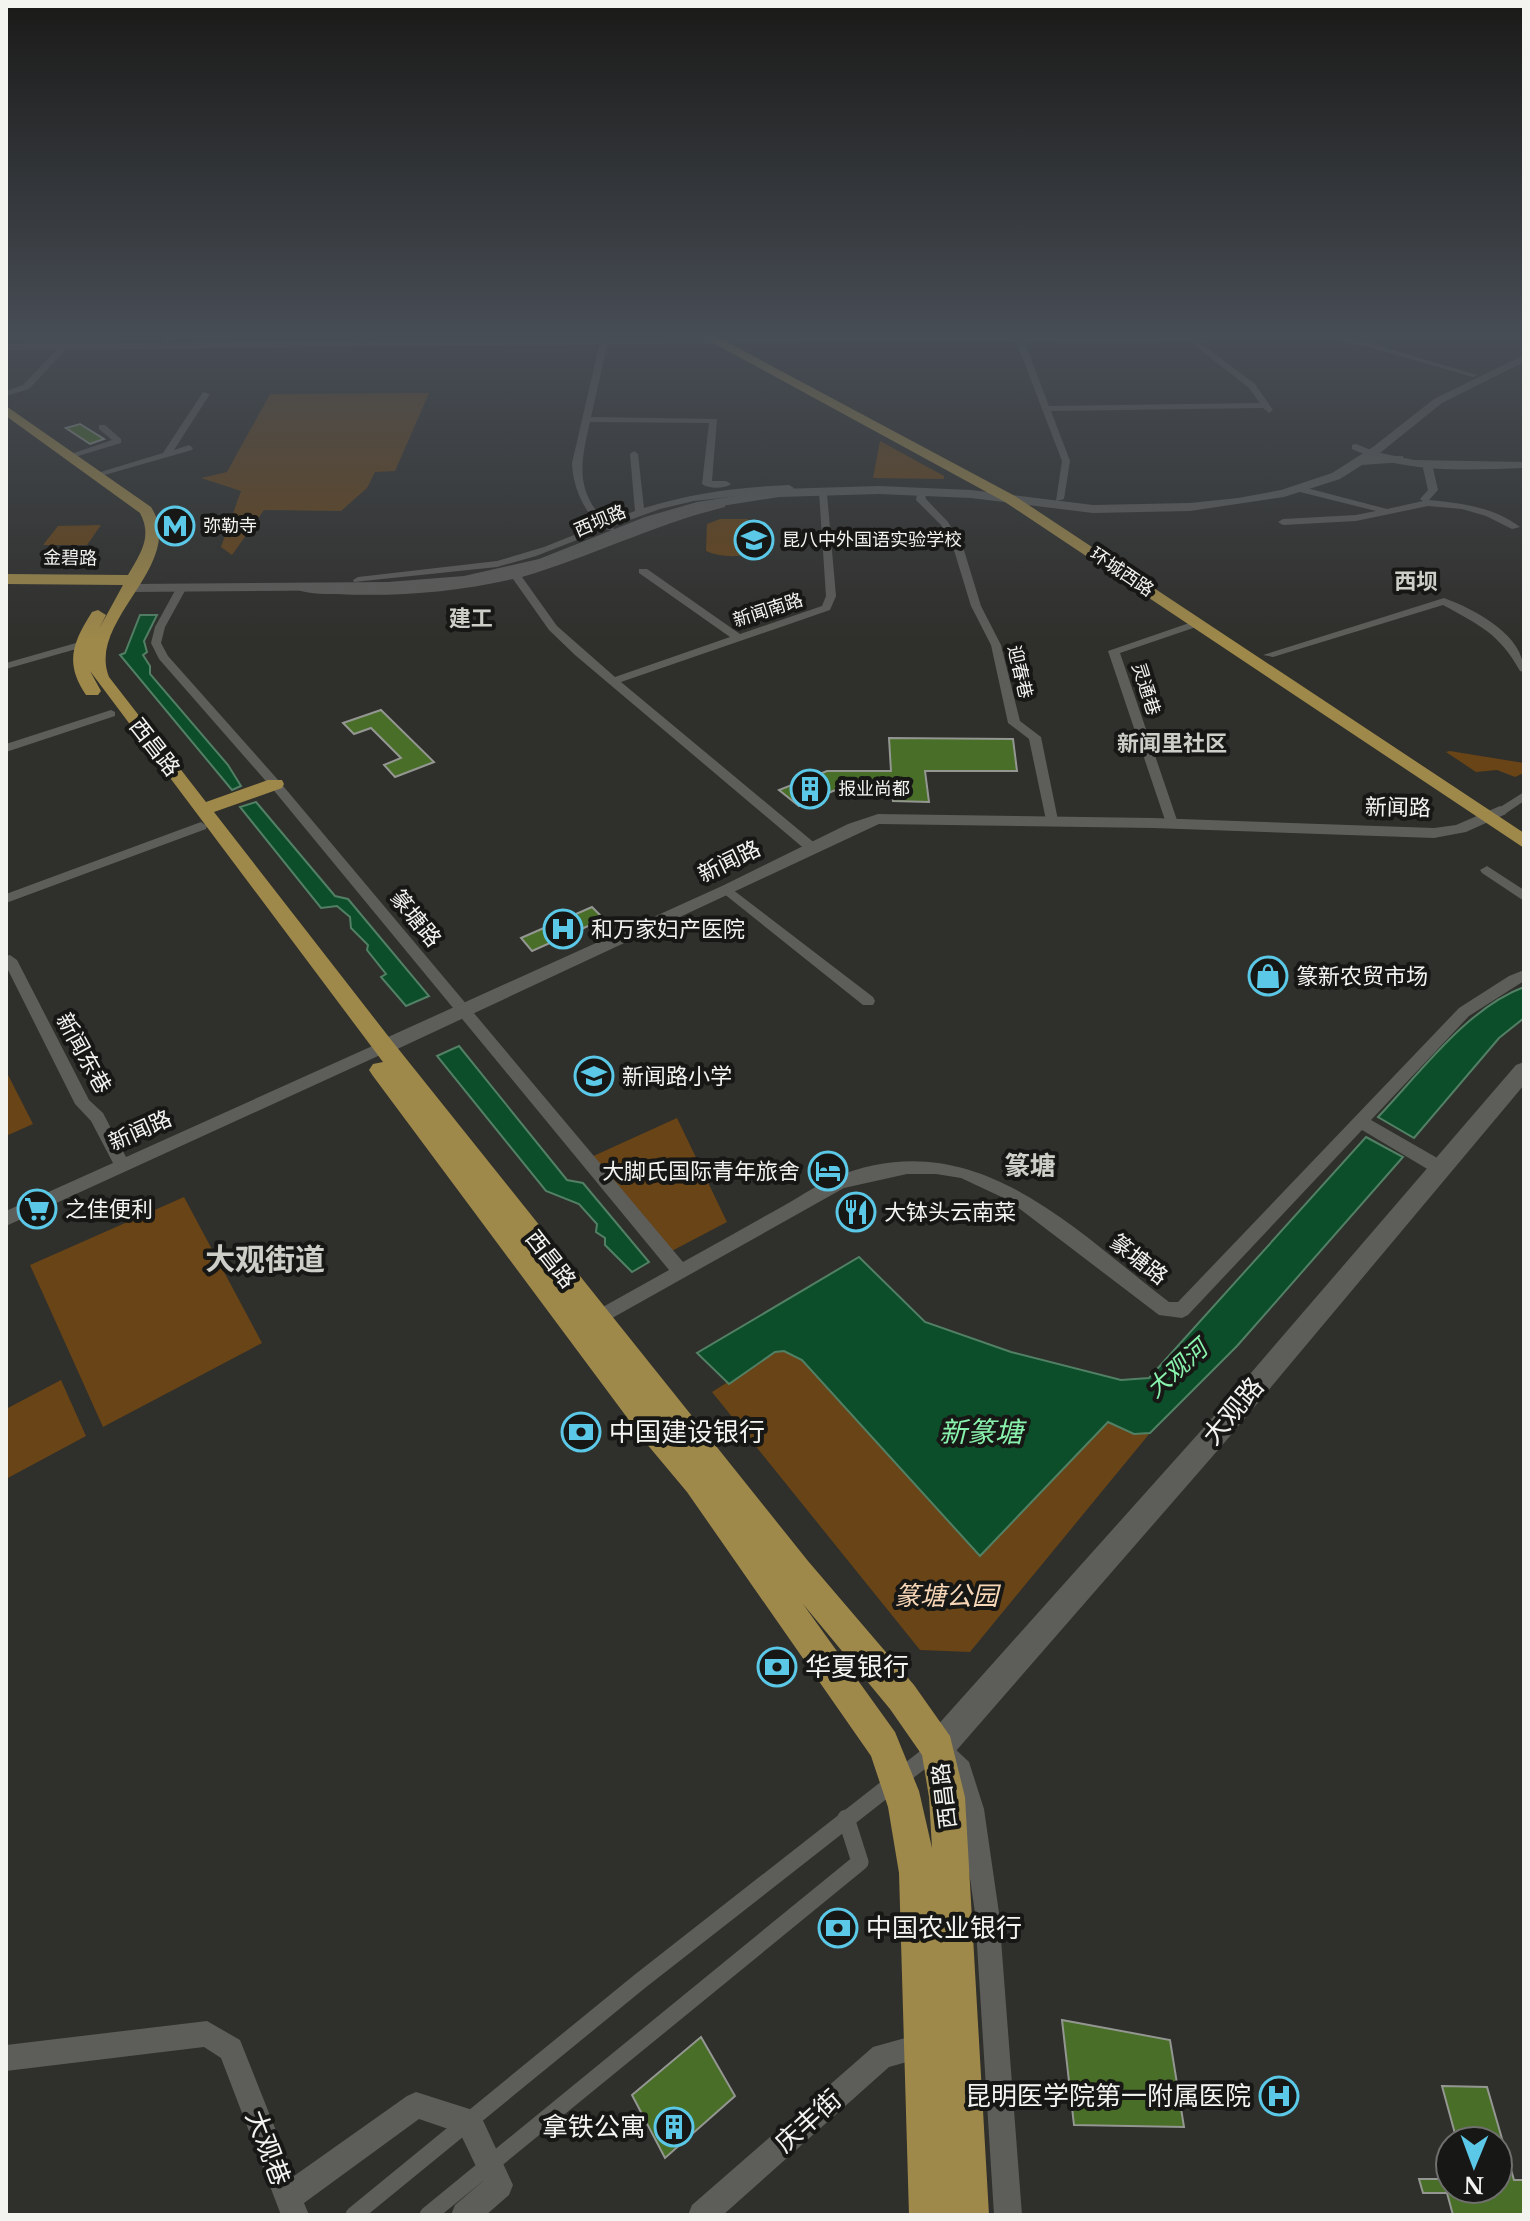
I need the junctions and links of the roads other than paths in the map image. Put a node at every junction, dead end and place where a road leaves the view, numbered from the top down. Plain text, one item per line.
1 (1395, 436) edge
2 (26, 437) edge
3 (43, 437) edge
4 (113, 437) edge
5 (178, 437) edge
6 (583, 437) edge
7 (712, 437) edge
8 (896, 437) edge
9 (906, 437) edge
10 (1057, 437) edge
11 (1394, 437) edge
12 (1368, 438) dead end
13 (1356, 447) junction
14 (189, 448) dead end
15 (1374, 452) junction
16 (634, 454) dead end
17 (166, 455) junction
18 (71, 457) junction
19 (1399, 459) junction
20 (1424, 462) junction
21 (1357, 463) junction
22 (1524, 463) edge
23 (97, 476) junction
24 (752, 480) dead end
25 (789, 488) junction
26 (991, 489) junction
27 (1299, 489) junction
28 (879, 490) junction
29 (921, 491) junction
30 (822, 494) junction
31 (1014, 496) junction
32 (1059, 499) junction
33 (1425, 499) dead end
34 (1038, 503) junction
35 (640, 512) junction
36 (1389, 512) junction
37 (1283, 522) dead end
38 (1515, 527) dead end
39 (608, 528) junction
40 (643, 571) dead end
41 (516, 575) junction
42 (6, 579) edge
43 (124, 583) junction
44 (281, 586) junction
45 (6, 587) edge
46 (181, 589) junction
47 (1198, 623) junction
48 (740, 639) junction
49 (83, 644) junction
50 (1269, 655) junction
51 (6, 666) edge
52 (1524, 669) edge
53 (611, 682) junction
54 (111, 714) junction
55 (6, 748) edge
56 (275, 784) junction
57 (1524, 796) edge
58 (1494, 814) junction
59 (202, 817) junction
60 (1052, 820) junction
61 (1172, 823) junction
62 (1524, 827) edge
63 (1524, 842) edge
64 (812, 848) junction
65 (1487, 870) dead end
66 (1524, 876) edge
67 (1505, 883) junction
68 (728, 890) junction
69 (1524, 897) edge
70 (6, 899) edge
71 (10, 960) dead end
72 (1524, 975) edge
73 (868, 1001) dead end
74 (461, 1011) junction
75 (376, 1051) junction
76 (1524, 1070) edge
77 (1361, 1122) junction
78 (122, 1165) junction
79 (1440, 1168) junction
80 (6, 1219) edge
81 (679, 1269) junction
82 (598, 1318) junction
83 (938, 1748) junction
84 (899, 1776) junction
85 (846, 1818) junction
86 (924, 2045) junction
87 (6, 2058) edge
88 (469, 2122) junction
89 (488, 2164) junction
90 (291, 2207) edge
91 (354, 2215) edge
92 (428, 2215) edge
93 (465, 2215) edge
94 (702, 2215) edge
95 (930, 2215) edge
96 (968, 2215) edge
97 (1008, 2215) edge

1 - 20 main road
2 - 43 main road, 西昌路
3 - 18 main road, 西昌路
4 - 18 street
5 - 17 street
6 - 39 street
7 - 24 street
8 - 26 main road, 环城西路
9 - 31 main road, 环城西路
10 - 32 street
11 - 15 main road
12 - 13 main road, 西坝路
13 - 15 street
13 - 32 main road, 西坝路
14 - 17 street
15 - 19 street
15 - 20 street
15 - 21 main road
16 - 35 street
17 - 23 street
18 - 23 main road, 西昌路
19 - 21 main road
19 - 22 street
20 - 22 street
20 - 33 street
21 - 27 main road
23 - 43 main road, 西昌路
25 - 26 main road, 西坝路
25 - 35 street
25 - 39 main road, 西坝路
26 - 31 main road, 环城西路
27 - 34 main road
27 - 36 street
28 - 29 main road, 西坝路
28 - 30 street
28 - 44 main road, 西坝路
29 - 31 main road, 西坝路
29 - 60 street, 迎春巷
30 - 41 street
30 - 48 street, 新闻南路
31 - 32 main road, 西坝路
31 - 34 main road, 环城西路
31 - 47 main road, 环城西路
34 - 50 main road, 环城西路
35 - 39 street
36 - 37 street
36 - 38 street
39 - 43 main road, 西坝路
40 - 48 street
41 - 44 street
41 - 53 street
42 - 43 main road, 金碧路
43 - 45 main road, 金碧路
43 - 46 main road, 西坝路
43 - 49 main road, 西昌路
43 - 59 main road, 西昌路
44 - 46 main road, 西坝路
46 - 56 street, 篆塘路
47 - 58 main road, 环城西路
47 - 61 street, 灵通巷
48 - 53 street, 新闻南路
49 - 51 street
49 - 54 main road, 西昌路
50 - 52 street
50 - 58 main road, 环城西路
53 - 64 street
54 - 55 street
54 - 59 main road, 西昌路
56 - 59 main road
56 - 74 street, 篆塘路
57 - 58 street, 新闻路
58 - 61 street, 新闻路
58 - 62 main road, 环城西路
58 - 63 main road, 环城西路
59 - 70 street
59 - 75 main road, 西昌路
60 - 61 street, 新闻路
60 - 64 street, 新闻路
64 - 68 street, 新闻路
65 - 67 street
66 - 67 street
67 - 69 street
68 - 73 street
68 - 74 street, 新闻路
71 - 78 street, 新闻东巷
72 - 77 street, 篆塘路
74 - 75 street, 新闻路
74 - 81 street, 篆塘路
75 - 78 street, 新闻路
75 - 82 main road, 西昌路
75 - 84 main road, 西昌路
76 - 79 main road, 大观路
77 - 79 street
77 - 81 street, 篆塘路
78 - 80 street, 新闻路
79 - 83 main road, 大观路
81 - 82 street, 篆塘路
82 - 83 main road, 西昌路
83 - 84 street
83 - 96 main road, 西昌路
83 - 97 street
84 - 85 street
84 - 86 main road, 西昌路
85 - 88 street
85 - 89 street
86 - 94 street, 庆丰街
86 - 95 main road, 西昌路
87 - 90 street, 大观巷
88 - 89 street
88 - 90 street, 大观巷
88 - 91 street
89 - 92 street
89 - 93 street

